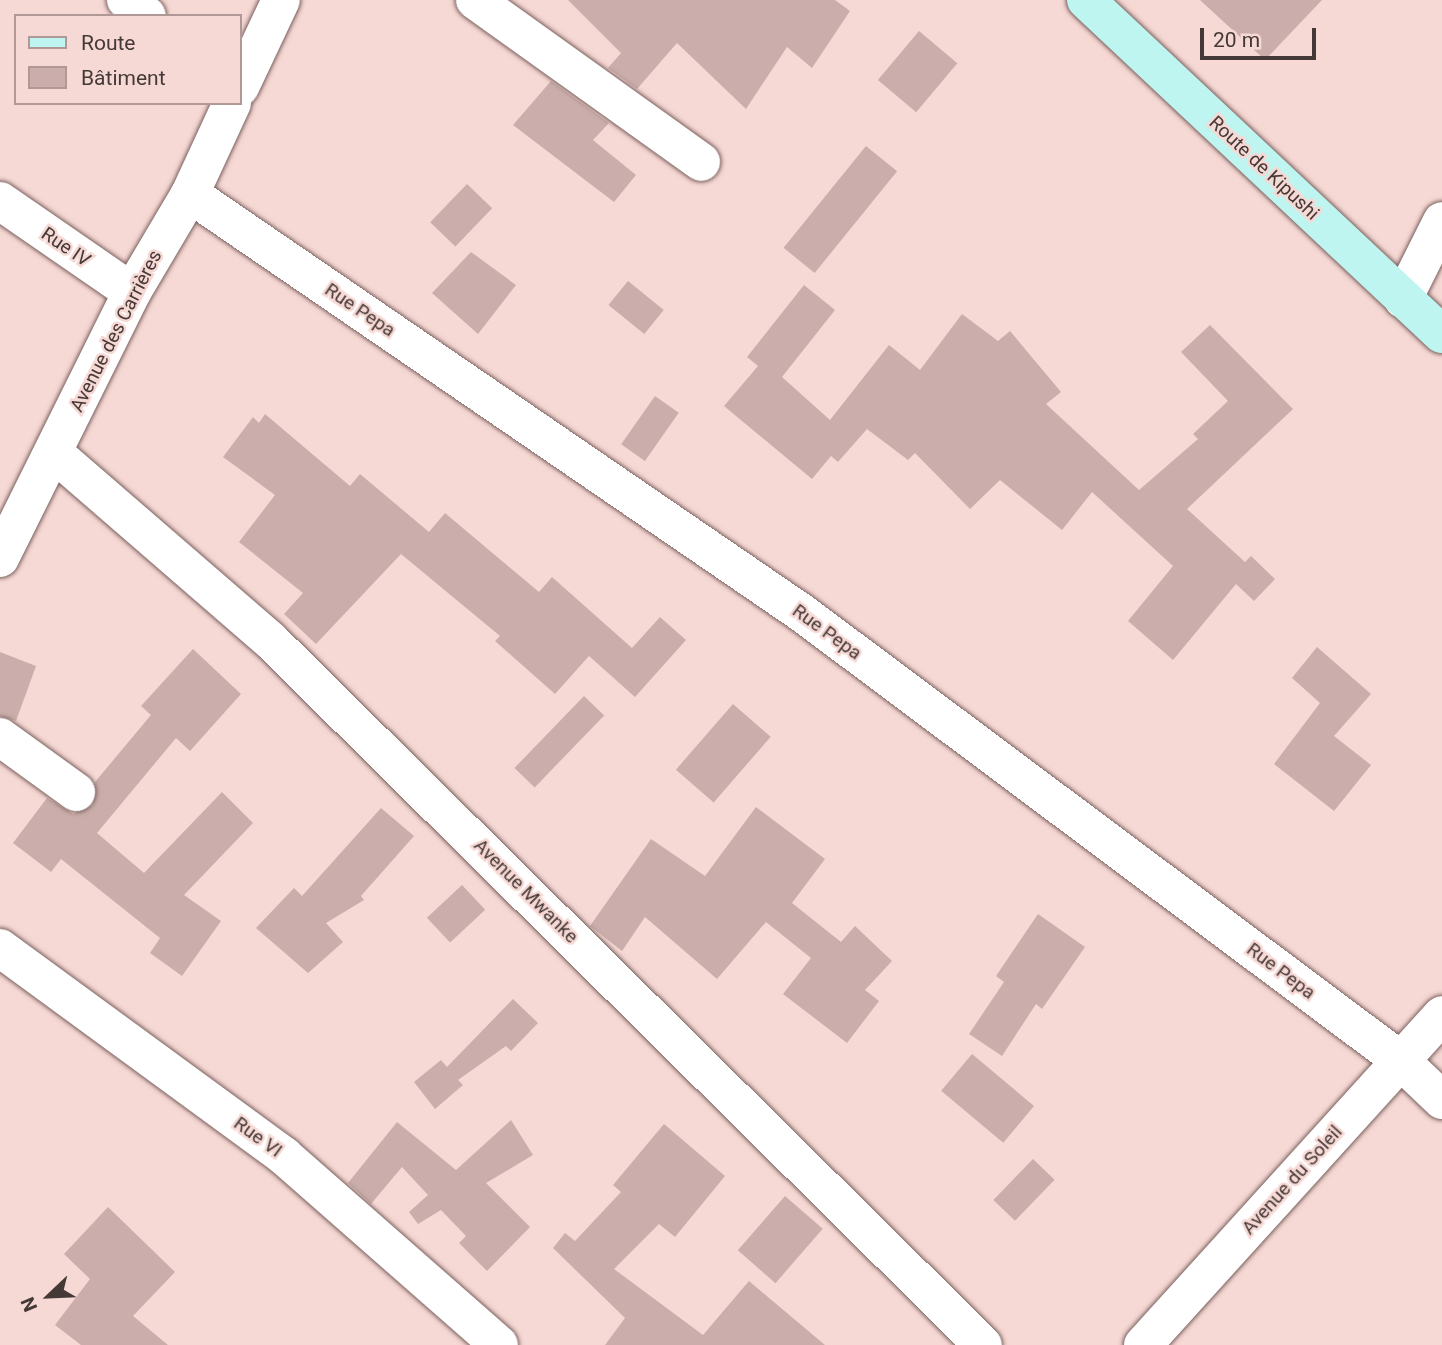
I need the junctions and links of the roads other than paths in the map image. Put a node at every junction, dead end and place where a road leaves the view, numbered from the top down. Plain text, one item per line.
1 (126, 0) edge
2 (281, 0) edge
3 (475, 0) edge
4 (1086, 0) edge
5 (144, 14) edge
6 (242, 82) edge
7 (231, 105) edge
8 (701, 162) dead end
9 (190, 194) junction
10 (0, 201) edge
11 (1442, 221) edge
12 (132, 292) junction
13 (1403, 299) junction
14 (1442, 334) edge
15 (54, 453) junction
16 (0, 558) edge
17 (0, 737) edge
18 (76, 792) dead end
19 (0, 948) edge
20 (1442, 1015) edge
21 (1400, 1060) junction
22 (1442, 1100) edge
23 (499, 1345) edge
24 (983, 1345) edge
25 (1143, 1345) edge

1 - 5 street
2 - 6 street
3 - 8 street
4 - 13 main road, Route de Kipushi
7 - 9 street, Avenue des Carrières
9 - 12 street, Avenue des Carrières
9 - 21 street, Rue Pepa
10 - 12 street, Rue IV
11 - 13 street
12 - 15 street, Avenue des Carrières
13 - 14 main road, Route de Kipushi
15 - 16 street, Avenue des Carrières
15 - 24 street, Avenue Mwanke
17 - 18 street
19 - 23 street, Rue VI
20 - 21 street, Avenue du Soleil
21 - 22 street, Rue Pepa
21 - 25 street, Avenue du Soleil

